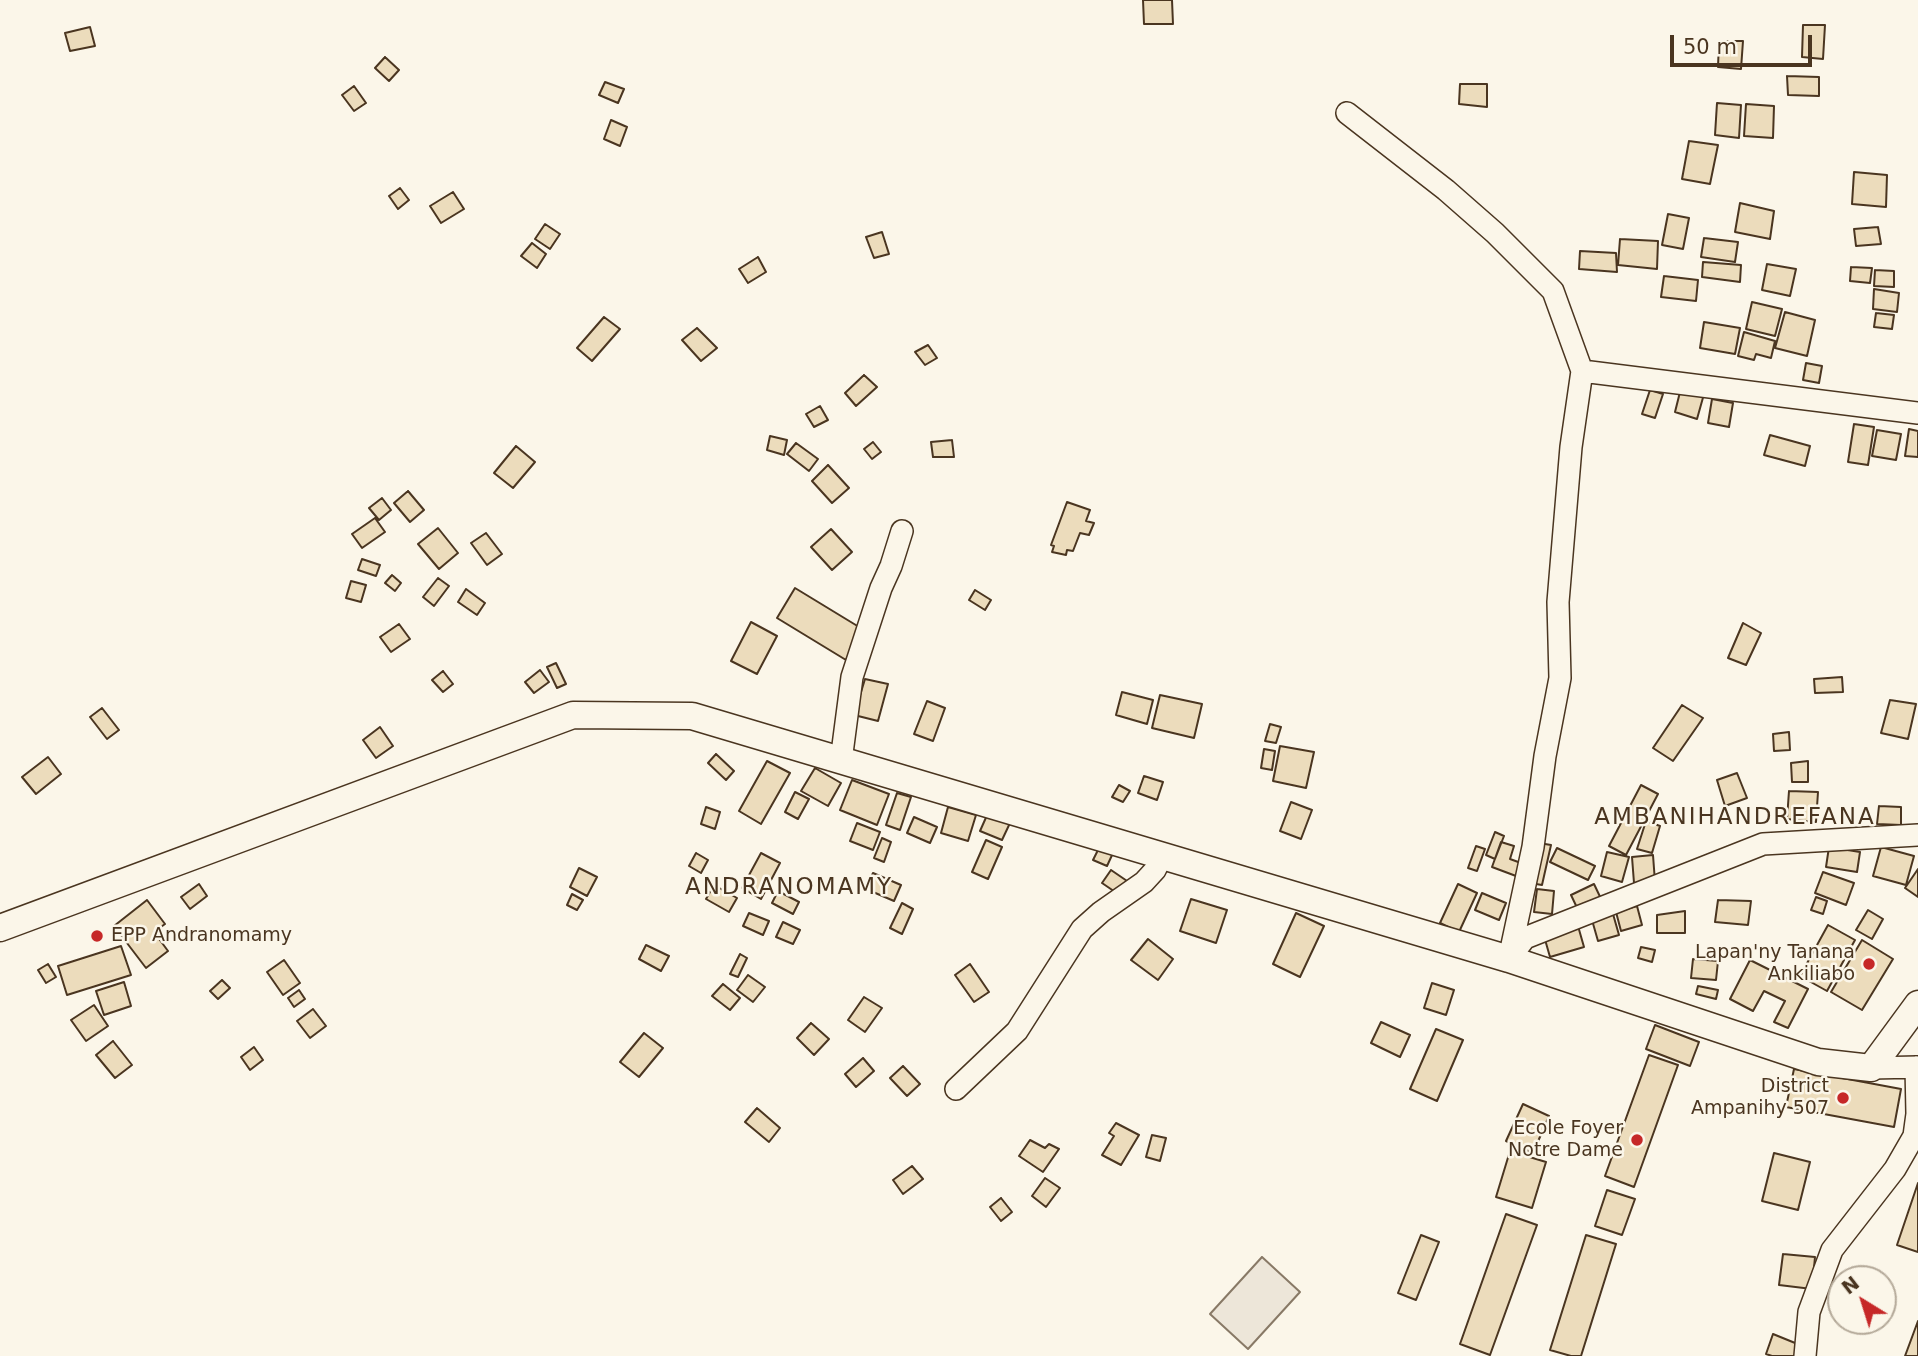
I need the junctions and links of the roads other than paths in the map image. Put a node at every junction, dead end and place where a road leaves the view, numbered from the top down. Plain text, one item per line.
1 (1347, 113) dead end
2 (1582, 370) junction
3 (1918, 413) edge
4 (902, 531) dead end
5 (841, 761) junction
6 (1918, 835) edge
7 (1162, 856) junction
8 (4, 922) edge
9 (1509, 959) junction
10 (1918, 1004) edge
11 (1917, 1067) edge
12 (1871, 1068) junction
13 (956, 1089) dead end
14 (1805, 1356) edge

1 - 2 street
2 - 3 street
2 - 9 street
4 - 5 street
5 - 7 main road
5 - 8 main road
6 - 9 street
7 - 9 main road
7 - 13 street
9 - 12 main road
10 - 12 main road
11 - 12 street
11 - 14 street

